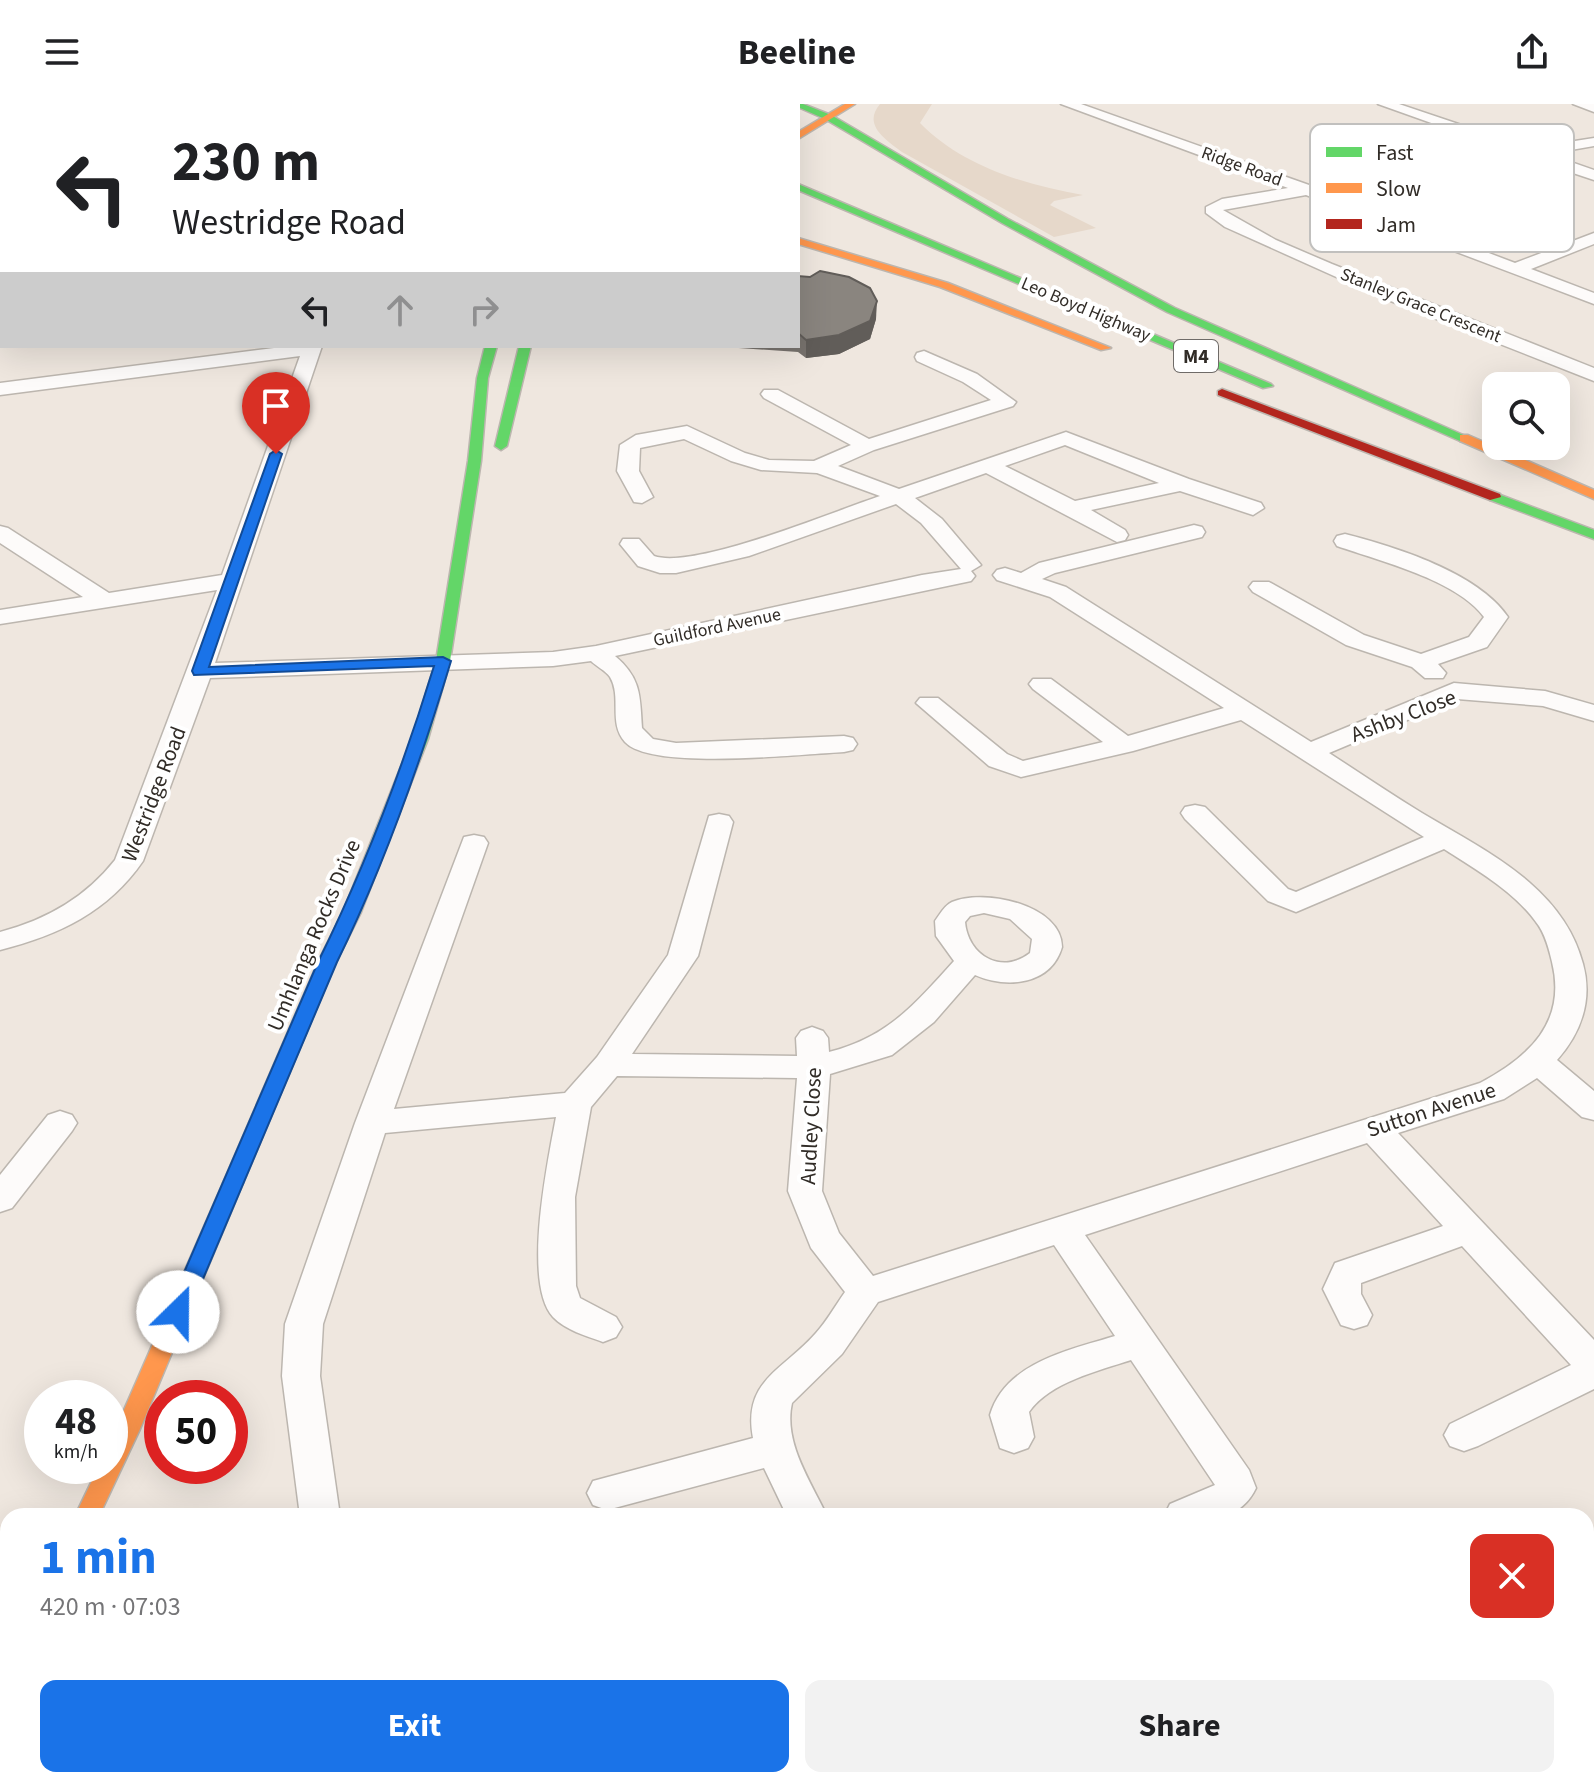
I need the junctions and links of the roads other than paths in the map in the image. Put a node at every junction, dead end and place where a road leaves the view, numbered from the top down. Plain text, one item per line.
1 (851, 104) edge
2 (865, 104) edge
3 (1068, 104) edge
4 (1373, 104) edge
5 (1385, 104) edge
6 (1580, 104) edge
7 (801, 106) edge
8 (1594, 108) edge
9 (828, 117) junction
10 (1435, 124) edge
11 (1442, 124) edge
12 (800, 135) edge
13 (860, 135) junction
14 (1594, 142) edge
15 (1574, 145) edge
16 (1574, 168) edge
17 (800, 170) edge
18 (1594, 175) edge
19 (800, 188) edge
20 (1308, 190) joint
21 (1594, 238) edge
22 (800, 245) edge
23 (1574, 246) edge
24 (1470, 252) edge
25 (1558, 252) edge
26 (1012, 257) dead end
27 (1515, 269) junction
28 (1099, 293) dead end
29 (1594, 299) edge
30 (305, 348) edge
31 (312, 348) edge
32 (490, 348) edge
33 (525, 348) edge
34 (1126, 356) dead end
35 (924, 357) dead end
36 (1594, 375) edge
37 (1199, 384) dead end
38 (0, 389) edge
39 (1279, 391) dead end
40 (771, 394) dead end
41 (1392, 438) dead end
42 (867, 446) junction
43 (986, 465) junction
44 (497, 467) dead end
45 (817, 467) junction
46 (1181, 484) junction
47 (1594, 496) edge
48 (642, 497) dead end
49 (895, 497) junction
50 (1072, 508) junction
51 (1253, 508) dead end
52 (1594, 524) edge
53 (1194, 532) dead end
54 (0, 533) edge
55 (1117, 535) dead end
56 (1594, 535) edge
57 (1345, 541) dead end
58 (631, 544) dead end
59 (966, 570) junction
60 (1015, 578) junction
61 (229, 581) junction
62 (1261, 587) dead end
63 (104, 600) junction
64 (0, 617) edge
65 (596, 653) junction
66 (462, 661) junction
67 (1421, 662) junction
68 (200, 671) junction
69 (1042, 684) dead end
70 (1454, 691) junction
71 (929, 703) dead end
72 (1243, 711) junction
73 (1593, 712) edge
74 (844, 744) dead end
75 (1124, 745) junction
76 (1309, 752) junction
77 (1195, 813) dead end
78 (719, 822) dead end
79 (1444, 839) junction
80 (474, 843) dead end
81 (0, 941) edge
82 (970, 962) dead end
83 (1586, 1003) edge
84 (813, 1053) junction
85 (1540, 1063) junction
86 (608, 1065) junction
87 (575, 1104) junction
88 (1594, 1109) edge
89 (60, 1123) dead end
90 (372, 1123) junction
91 (1373, 1128) junction
92 (0, 1199) edge
93 (1062, 1228) junction
94 (1469, 1230) junction
95 (865, 1292) junction
96 (1354, 1315) dead end
97 (603, 1327) dead end
98 (1141, 1342) junction
99 (1464, 1435) dead end
100 (1014, 1437) dead end
101 (777, 1448) junction
102 (607, 1493) dead end
103 (91, 1508) edge
104 (319, 1508) edge
105 (803, 1508) edge
106 (1203, 1508) edge

1 - 9 main road
2 - 13 main road
3 - 20 street, Ridge Road
4 - 10 street
5 - 11 street
6 - 8 street
7 - 9 main road
9 - 12 main road
9 - 13 main road
13 - 47 main road
14 - 15 street
16 - 18 street
17 - 26 main road, Leo Boyd Highway
19 - 39 main road, Leo Boyd Highway / M4
20 - 36 street, Stanley Grace Crescent
21 - 23 street
22 - 34 main road
24 - 27 street, Ridge Road
25 - 27 street
27 - 29 street, Ridge Road
28 - 47 main road, Leo Boyd Highway / M4
30 - 38 street, Westridge Road
31 - 61 street, Westridge Road
32 - 66 main road, Umhlanga Rocks Drive
33 - 44 main road
35 - 42 street
37 - 56 main road
40 - 42 street
41 - 52 main road
42 - 45 street
43 - 46 street
43 - 49 street
43 - 50 street
45 - 48 street
45 - 49 street
46 - 50 street
46 - 51 street
49 - 58 street
49 - 59 street
50 - 55 street
53 - 60 street
54 - 63 street
57 - 67 street
59 - 60 street, Sutton Avenue
59 - 65 street, Guildford Avenue
60 - 72 street, Sutton Avenue
61 - 63 street
61 - 68 street, Westridge Road
62 - 67 street
63 - 64 street
65 - 66 street, Guildford Avenue
65 - 74 street
66 - 68 street
66 - 103 main road, Umhlanga Rocks Drive
67 - 70 street
68 - 81 street, Westridge Road
69 - 75 street
70 - 73 street, Ashby Close
70 - 76 street, Ashby Close
71 - 75 street
72 - 75 street
72 - 76 street, Sutton Avenue
76 - 79 street, Sutton Avenue
77 - 79 street
78 - 86 street
79 - 83 street, Sutton Avenue
80 - 90 street
82 - 84 street
83 - 85 street, Sutton Avenue
84 - 86 street
84 - 95 street, Audley Close
85 - 88 street
85 - 91 street, Sutton Avenue
86 - 87 street
87 - 90 street
87 - 97 street
89 - 92 street
90 - 104 street
91 - 93 street, Sutton Avenue
91 - 94 street
93 - 95 street, Sutton Avenue
93 - 98 street
94 - 96 street
94 - 99 street
95 - 101 street
98 - 100 street
98 - 106 street
101 - 102 street
101 - 105 street

